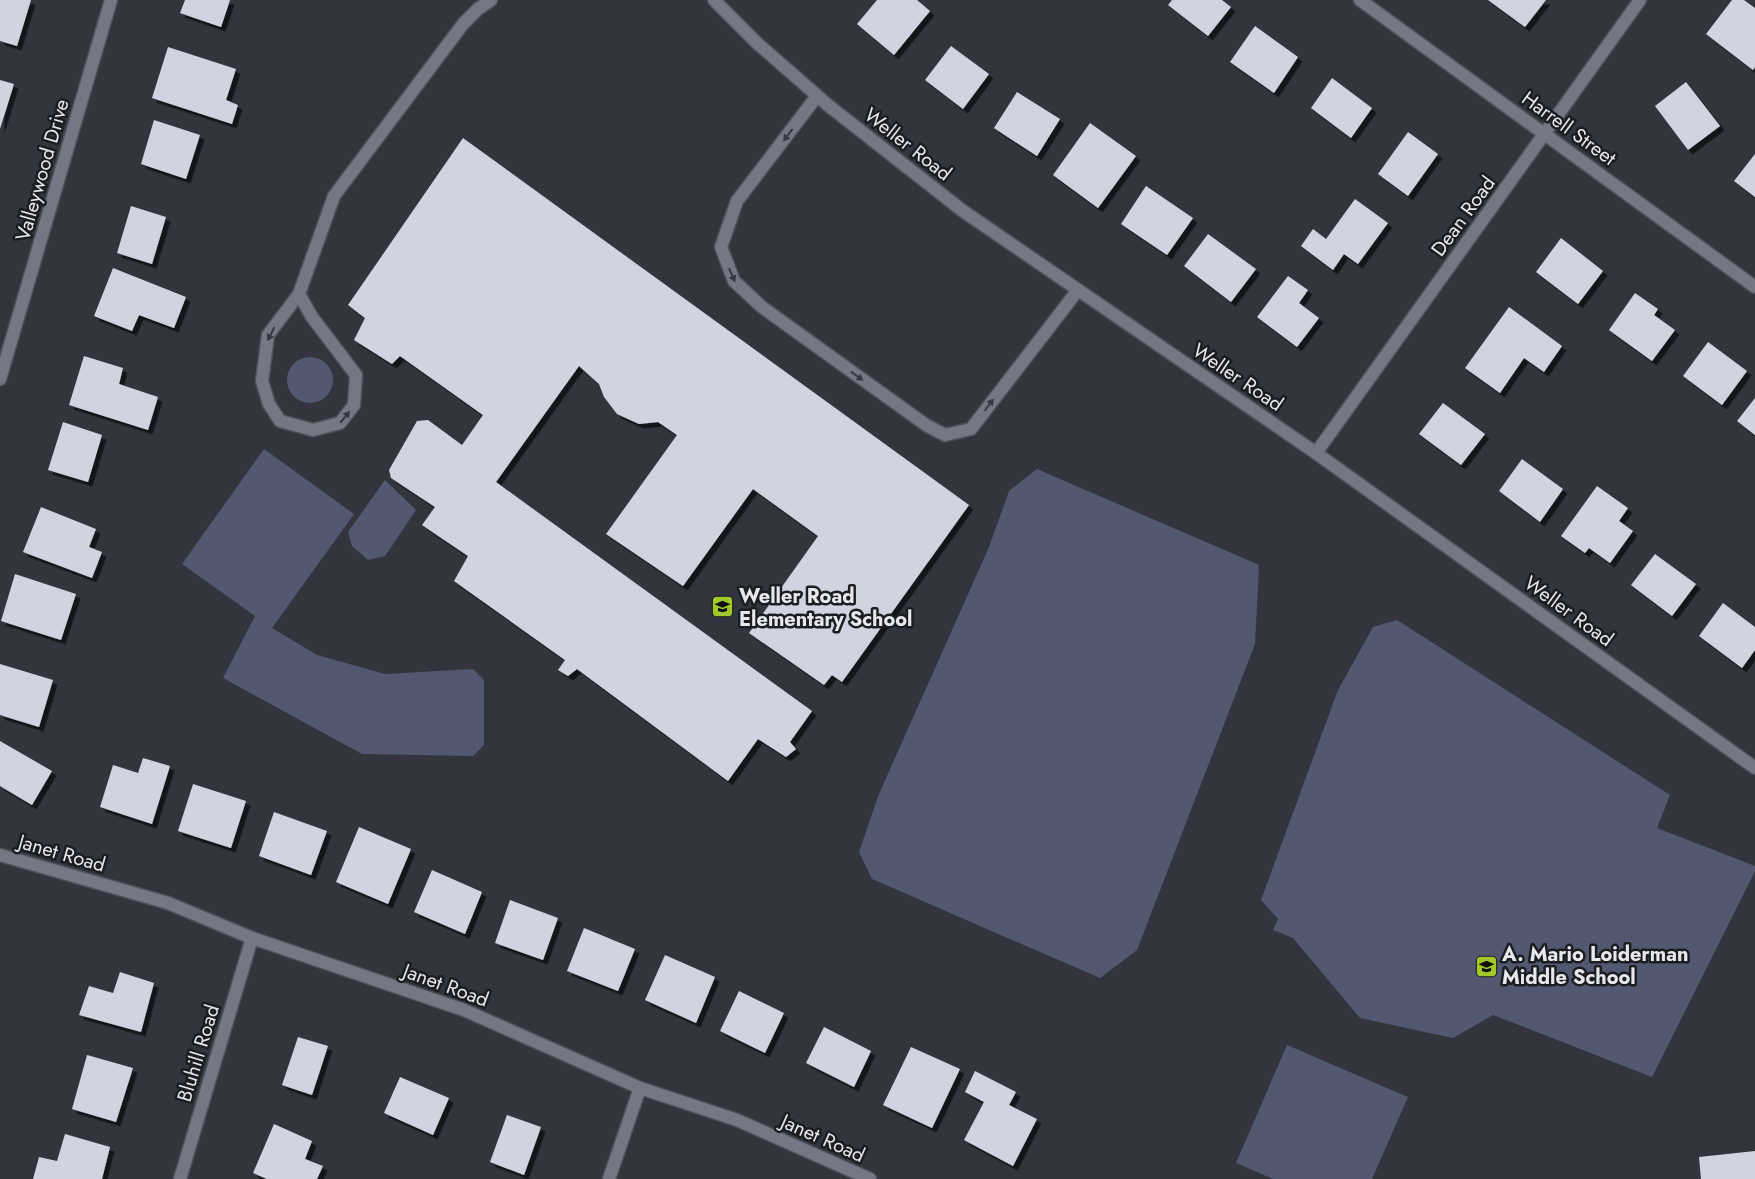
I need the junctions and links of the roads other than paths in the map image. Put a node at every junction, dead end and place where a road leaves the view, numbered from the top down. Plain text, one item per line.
1 (111, 0) edge
2 (491, 0) edge
3 (714, 0) edge
4 (1360, 0) edge
5 (1640, 0) edge
6 (817, 96) junction
7 (1546, 134) junction
8 (1755, 287) edge
9 (1078, 290) junction
10 (299, 294) junction
11 (0, 379) edge
12 (1316, 453) junction
13 (1755, 768) edge
14 (0, 855) edge
15 (252, 938) junction
16 (640, 1088) junction
17 (180, 1179) edge
18 (608, 1179) edge
19 (870, 1179) edge

1 - 11 street, Valleywood Drive
2 - 10 street
3 - 6 street, Weller Road
4 - 7 street, Harrell Street
5 - 7 street, Dean Road
6 - 9 street, Weller Road
6 -> 9 street
7 - 8 street, Harrell Street
7 - 12 street, Dean Road
9 - 12 street, Weller Road
10 -> 10 street
12 - 13 street, Weller Road
14 - 15 street, Janet Road
15 - 16 street, Janet Road
15 - 17 street, Bluhill Road
16 - 18 street
16 - 19 street, Janet Road

